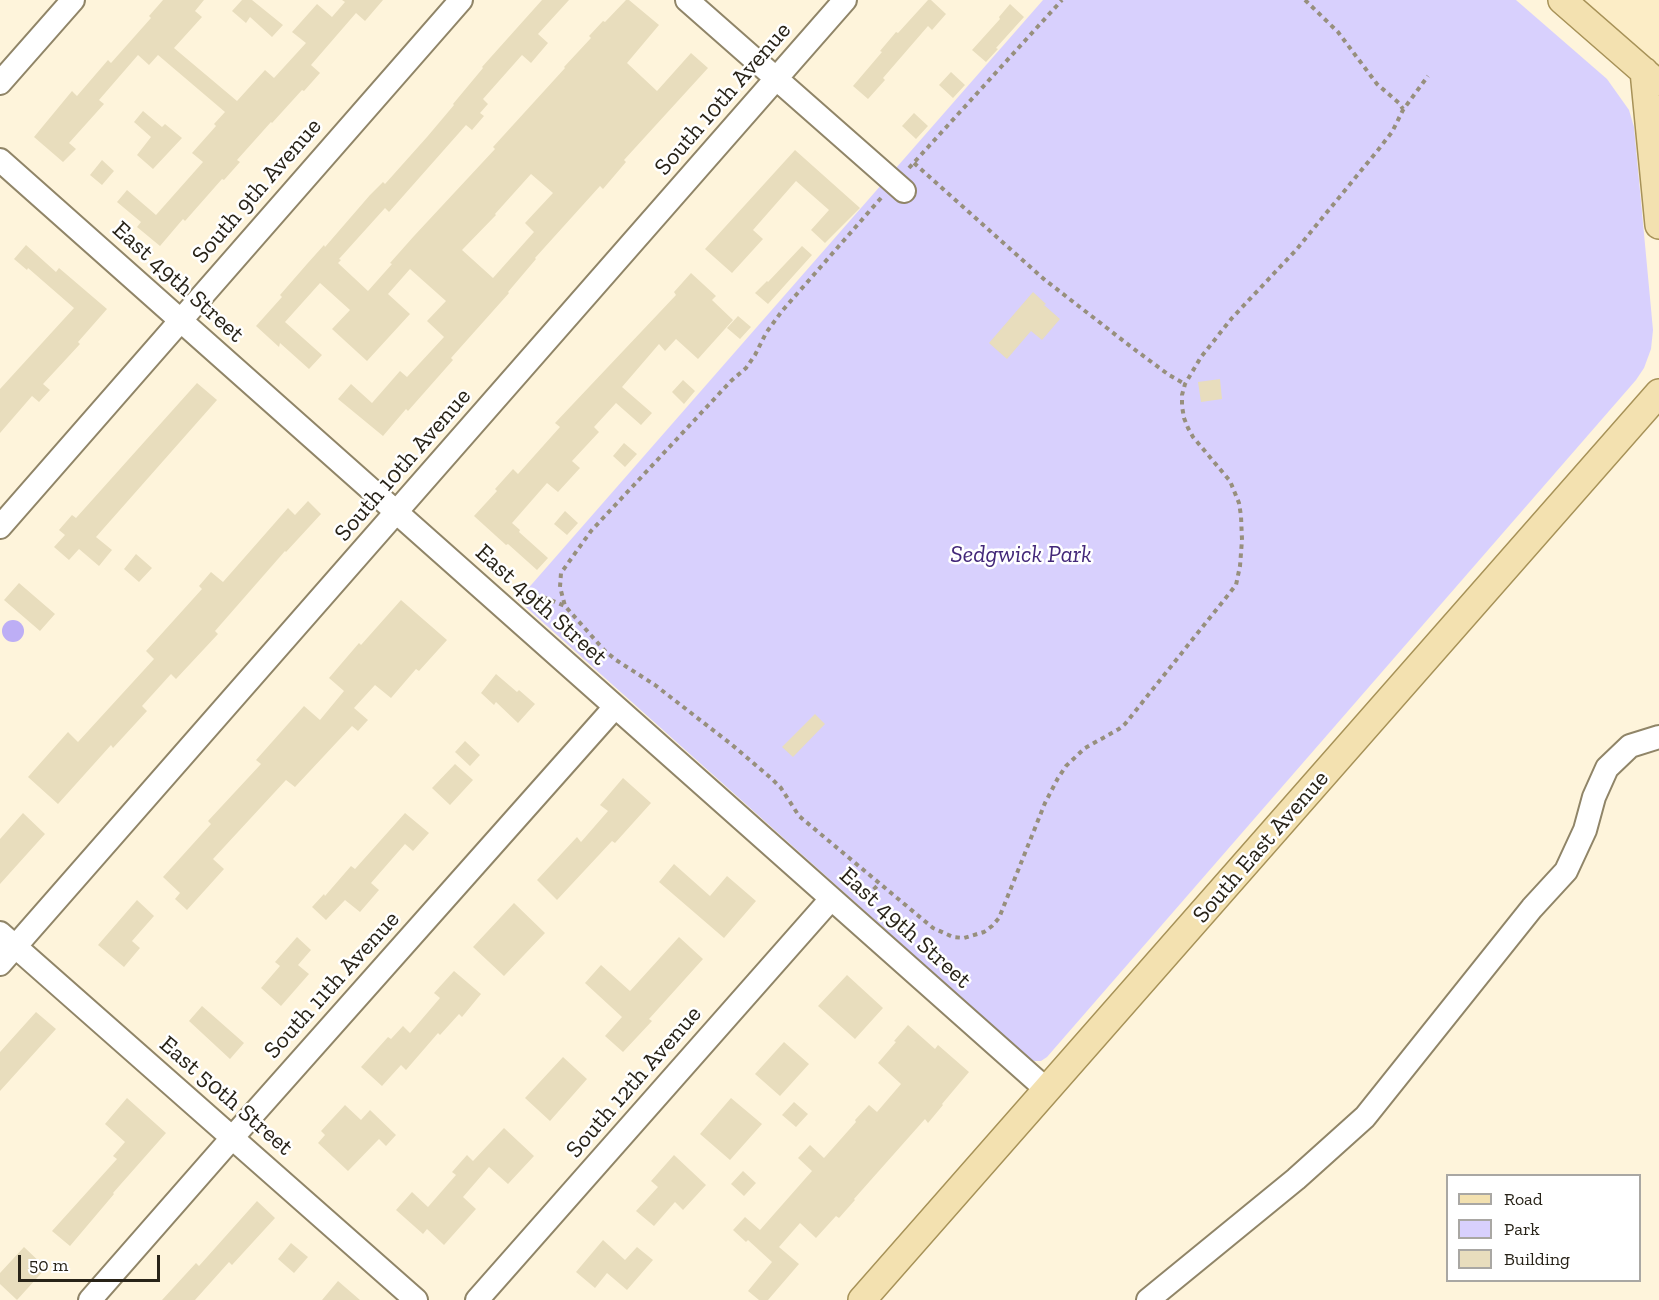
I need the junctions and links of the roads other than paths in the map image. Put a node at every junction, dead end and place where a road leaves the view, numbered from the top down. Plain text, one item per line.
1 (73, 0) edge
2 (461, 0) edge
3 (687, 0) edge
4 (845, 0) edge
5 (1562, 0) edge
6 (1651, 78) edge
7 (776, 79) junction
8 (0, 83) edge
9 (0, 160) edge
10 (900, 187) road end
11 (1659, 225) edge
12 (180, 320) junction
13 (1659, 393) edge
14 (397, 513) junction
15 (0, 527) edge
16 (615, 707) junction
17 (1659, 736) edge
18 (831, 899) junction
19 (8, 940) edge
20 (0, 964) edge
21 (1047, 1090) junction
22 (232, 1138) junction
23 (90, 1300) edge
24 (416, 1300) edge
25 (477, 1300) edge
26 (862, 1300) edge
27 (1148, 1300) edge

1 - 8 street
2 - 12 street, South 9th Avenue
3 - 7 street
4 - 7 street, South 10th Avenue
5 - 6 main road
6 - 11 main road
7 - 10 street
7 - 14 street, South 10th Avenue
9 - 12 street, East 49th Street
12 - 14 street, East 49th Street
12 - 15 street, South 9th Avenue
13 - 21 main road, South East Avenue
14 - 16 street, East 49th Street
14 - 19 street, South 10th Avenue
16 - 18 street, East 49th Street
16 - 22 street, South 11th Avenue
17 - 27 street
18 - 21 street, East 49th Street
18 - 25 street, South 12th Avenue
19 - 20 street, South 10th Avenue
19 - 22 street, East 50th Street
21 - 26 main road, South East Avenue
22 - 23 street, South 11th Avenue
22 - 24 street, East 50th Street

